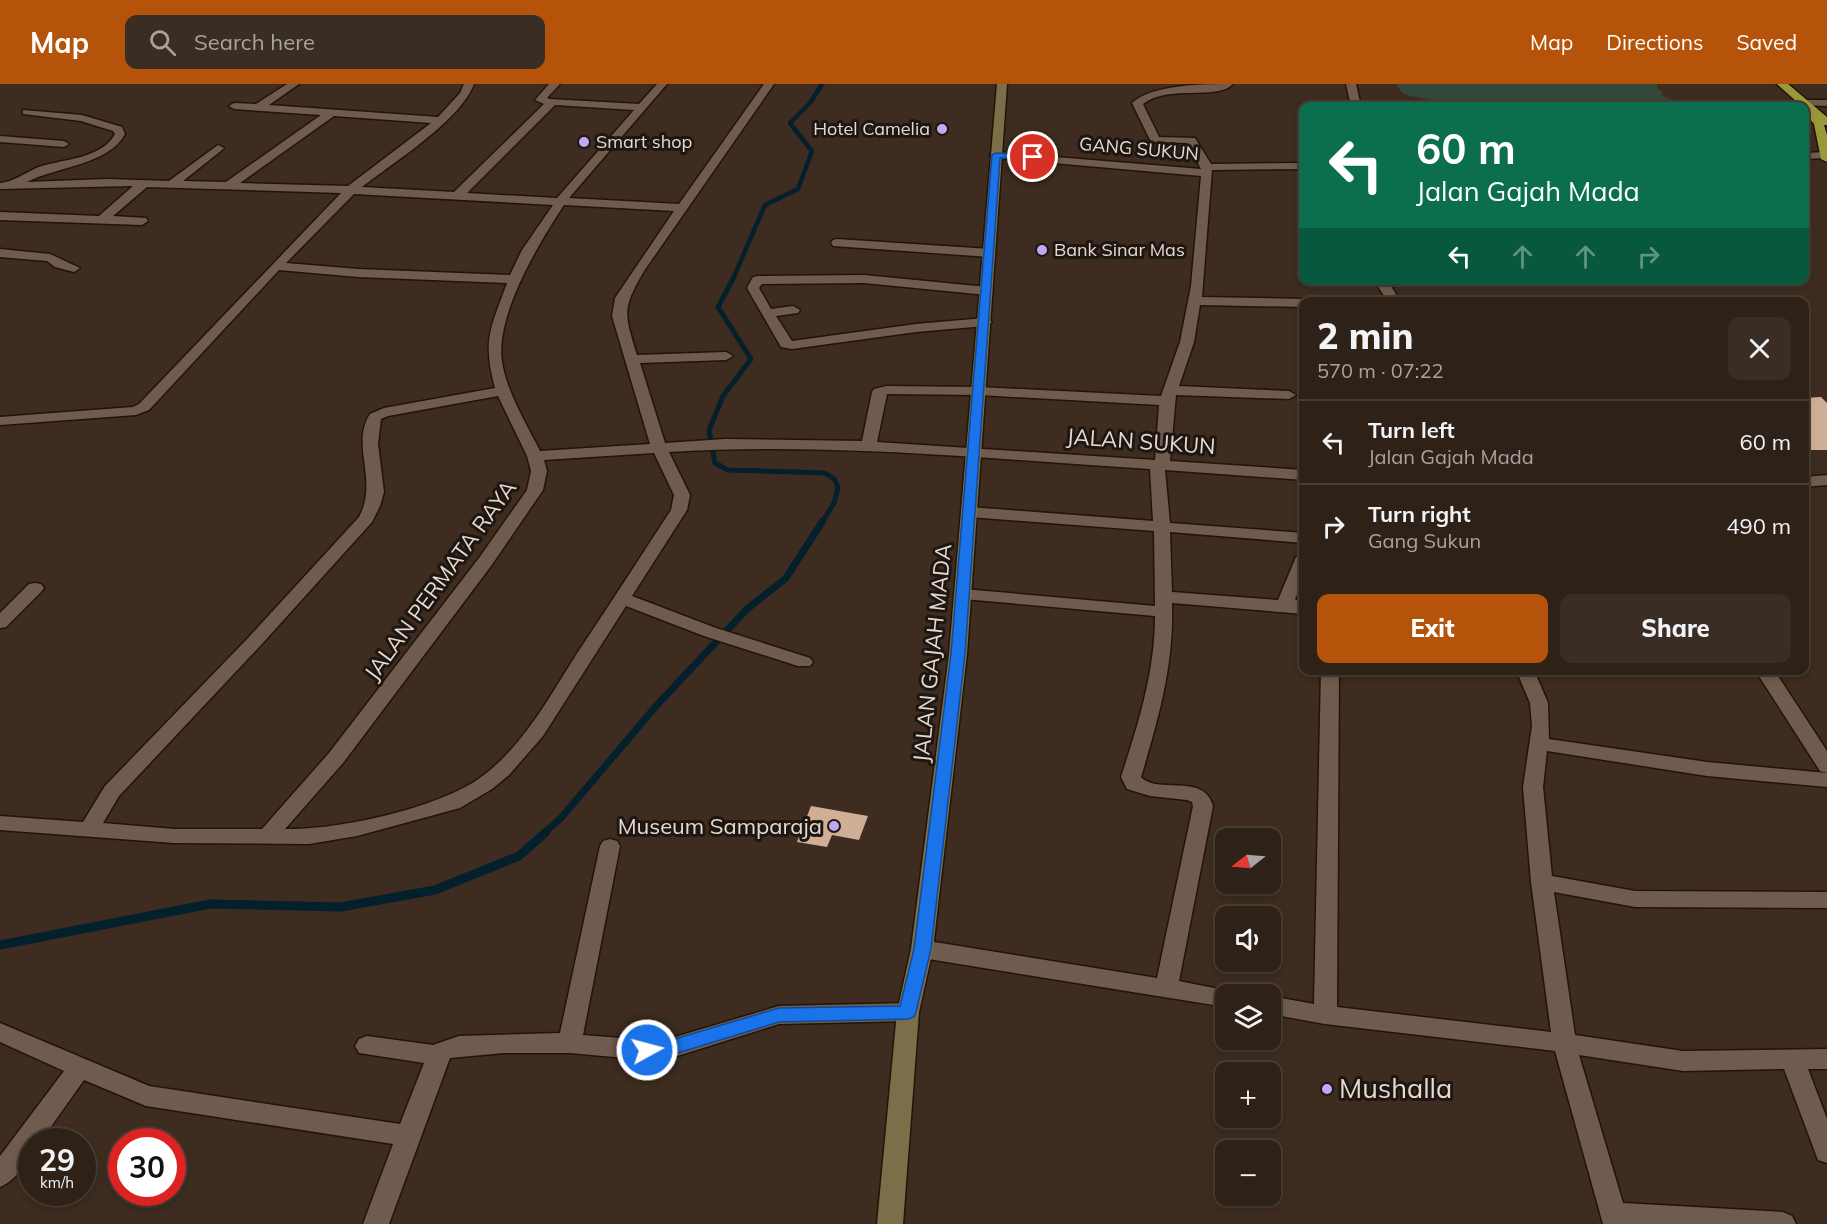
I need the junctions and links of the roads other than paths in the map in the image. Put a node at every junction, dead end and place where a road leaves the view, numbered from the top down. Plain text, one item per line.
1 (294, 84) edge
2 (469, 84) edge
3 (555, 84) edge
4 (662, 84) edge
5 (769, 84) edge
6 (1002, 84) edge
7 (1228, 84) edge
8 (1351, 84) edge
9 (1780, 84) edge
10 (552, 102) junction
11 (1357, 102) edge
12 (1800, 102) edge
13 (1827, 103) edge
14 (1809, 105) edge
15 (234, 106) dead end
16 (258, 108) junction
17 (642, 108) junction
18 (1809, 109) edge
19 (1809, 111) edge
20 (27, 112) dead end
21 (332, 113) junction
22 (441, 120) junction
23 (1827, 122) edge
24 (0, 139) edge
25 (64, 144) dead end
26 (218, 148) dead end
27 (996, 155) junction
28 (1809, 156) edge
29 (1827, 156) edge
30 (1299, 166) edge
31 (1207, 170) junction
32 (143, 184) junction
33 (171, 185) junction
34 (229, 186) junction
35 (3, 189) edge
36 (351, 190) junction
37 (458, 195) junction
38 (561, 201) junction
39 (680, 208) junction
40 (0, 216) edge
41 (103, 219) junction
42 (142, 221) dead end
43 (837, 243) dead end
44 (990, 253) junction
45 (0, 254) edge
46 (276, 266) junction
47 (74, 268) dead end
48 (515, 279) junction
49 (987, 291) junction
50 (1193, 301) junction
51 (1299, 303) edge
52 (792, 310) dead end
53 (767, 313) junction
54 (985, 322) junction
55 (726, 356) dead end
56 (631, 358) junction
57 (503, 391) junction
58 (979, 391) junction
59 (1288, 395) dead end
60 (1169, 396) junction
61 (0, 421) edge
62 (869, 445) junction
63 (659, 448) junction
64 (975, 451) junction
65 (535, 456) junction
66 (1160, 464) junction
67 (1299, 475) edge
68 (1827, 480) edge
69 (1809, 482) edge
70 (970, 512) junction
71 (1162, 527) junction
72 (1299, 538) edge
73 (1299, 569) edge
74 (34, 588) dead end
75 (963, 594) junction
76 (622, 598) junction
77 (1165, 604) junction
78 (1299, 609) edge
79 (1299, 610) edge
80 (0, 623) edge
81 (804, 662) dead end
82 (1330, 675) edge
83 (1527, 675) edge
84 (1767, 675) edge
85 (1540, 744) junction
86 (1827, 765) edge
87 (1827, 780) edge
88 (0, 823) edge
89 (88, 831) junction
90 (266, 838) junction
91 (610, 846) dead end
92 (1542, 882) junction
93 (1827, 900) edge
94 (922, 949) junction
95 (1166, 988) junction
96 (1215, 996) edge
97 (1281, 1007) edge
98 (908, 1012) junction
99 (1325, 1015) junction
100 (0, 1032) edge
101 (570, 1043) junction
102 (1564, 1043) junction
103 (367, 1046) dead end
104 (439, 1055) junction
105 (1792, 1058) junction
106 (1827, 1059) edge
107 (80, 1067) junction
108 (408, 1136) junction
109 (1827, 1152) edge
110 (0, 1176) edge
111 (1615, 1219) edge
112 (376, 1224) edge
113 (890, 1224) edge
114 (1783, 1224) edge

1 - 16 street
2 - 22 street
3 - 10 street
4 - 17 street, JALAN PERMATA RAYA
5 - 39 street
6 - 27 main road, JALAN GAJAH MADA
7 - 31 street
8 - 11 street
9 - 12 highway
10 - 17 street
10 - 37 street
13 - 14 street
15 - 16 street
16 - 21 street
17 - 38 street, JALAN PERMATA RAYA
18 - 23 highway
19 - 29 highway
20 - 35 street
21 - 22 street
21 - 34 street
22 - 36 street
24 - 25 street
26 - 33 street
27 - 31 street, GANG SUKUN
27 - 44 main road, JALAN GAJAH MADA
28 - 29 street
30 - 31 street, GANG SUKUN
31 - 50 street
32 - 33 street
32 - 35 street
32 - 41 street
33 - 34 street
34 - 36 street
36 - 37 street
36 - 46 street
37 - 38 street
38 - 39 street
38 - 48 street, JALAN PERMATA RAYA
39 - 56 street
40 - 41 street
41 - 42 street
43 - 44 street
44 - 49 main road, JALAN GAJAH MADA
45 - 47 street
46 - 48 street
46 - 61 street
48 - 57 street, JALAN PERMATA RAYA
49 - 53 street
49 - 54 main road, JALAN GAJAH MADA
50 - 51 street
50 - 60 street
52 - 53 street
53 - 54 street
54 - 58 main road, JALAN GAJAH MADA
55 - 56 street
56 - 63 street
57 - 65 street, JALAN PERMATA RAYA
57 - 89 street
58 - 60 street
58 - 62 street
58 - 64 main road, JALAN GAJAH MADA
59 - 60 street
60 - 66 street
62 - 63 street, JALAN SUKUN
62 - 64 street, JALAN SUKUN
63 - 65 street, JALAN SUKUN
63 - 76 street
64 - 66 street, JALAN SUKUN
64 - 70 main road, JALAN GAJAH MADA
65 - 90 street, JALAN PERMATA RAYA
66 - 67 street, JALAN SUKUN
66 - 71 street
68 - 69 street
70 - 71 street
70 - 75 main road, JALAN GAJAH MADA
71 - 72 street
71 - 77 street
73 - 78 street
74 - 80 street
75 - 77 street
75 - 94 main road, JALAN GAJAH MADA
76 - 81 street
76 - 90 street
77 - 79 street
77 - 95 street
82 - 99 street
83 - 85 street
84 - 86 street
85 - 87 street
85 - 92 street
88 - 89 street
89 - 90 street
91 - 101 street
92 - 93 street
92 - 102 street
94 - 95 street
94 - 98 main road, JALAN GAJAH MADA
95 - 96 street
97 - 99 street
98 - 101 street
98 - 113 main road, JALAN GAJAH MADA
99 - 102 street
100 - 107 street
101 - 104 street
102 - 105 street
102 - 111 street
103 - 104 street
104 - 108 street
105 - 106 street
105 - 109 street
107 - 108 street
107 - 110 street
108 - 112 street
111 - 114 street

